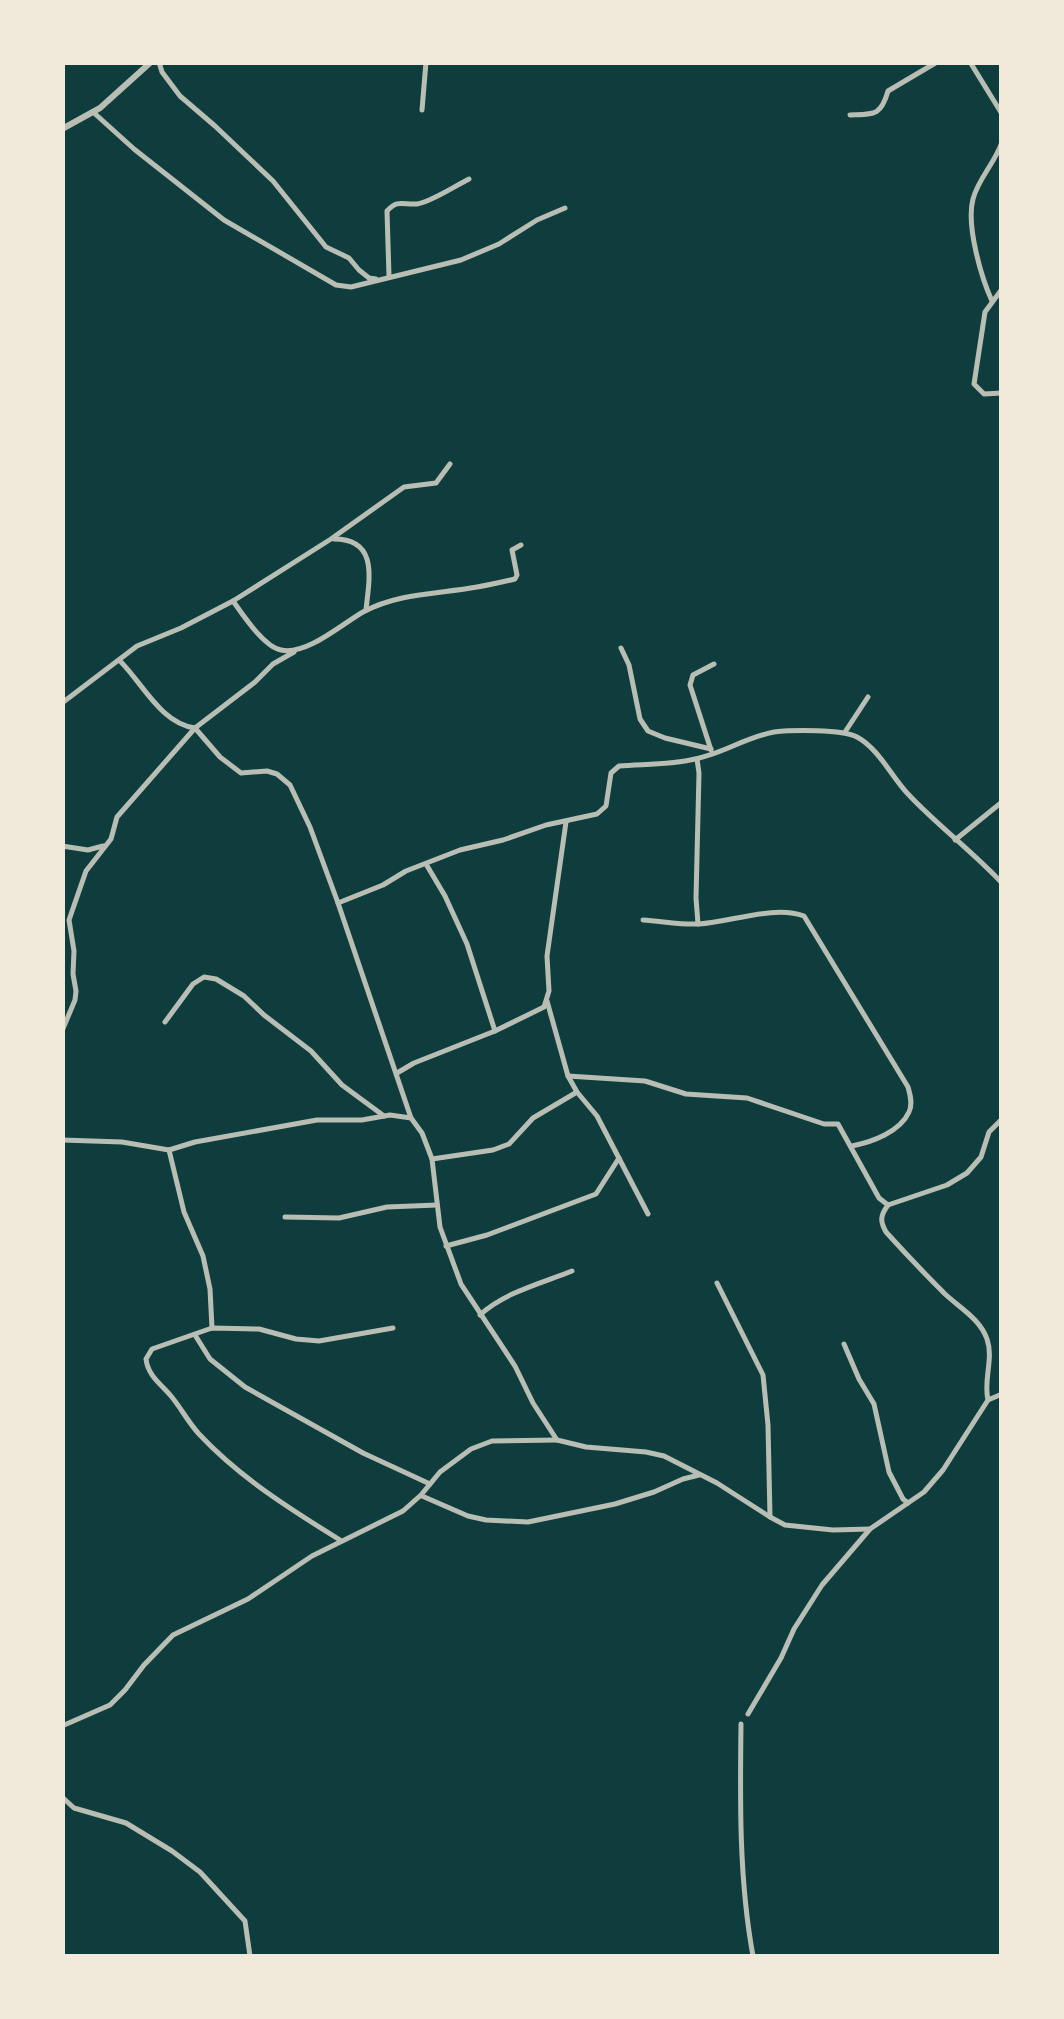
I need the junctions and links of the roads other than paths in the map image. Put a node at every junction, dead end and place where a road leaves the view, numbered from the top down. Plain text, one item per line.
1 (151, 62) edge
2 (159, 62) edge
3 (426, 62) edge
4 (937, 62) edge
5 (970, 62) edge
6 (422, 110) dead end
7 (93, 112) junction
8 (1002, 114) edge
9 (850, 115) dead end
10 (62, 129) edge
11 (1002, 142) edge
12 (469, 179) dead end
13 (565, 208) dead end
14 (389, 276) junction
15 (378, 279) junction
16 (1002, 289) edge
17 (992, 301) junction
18 (1002, 393) edge
19 (450, 464) dead end
20 (331, 539) junction
21 (520, 545) dead end
22 (233, 601) junction
23 (366, 611) junction
24 (620, 648) dead end
25 (294, 652) junction
26 (119, 660) junction
27 (714, 664) dead end
28 (868, 697) dead end
29 (62, 703) edge
30 (195, 728) junction
31 (845, 732) junction
32 (711, 751) junction
33 (696, 759) junction
34 (1002, 802) edge
35 (566, 822) junction
36 (955, 840) junction
37 (107, 844) junction
38 (62, 846) edge
39 (425, 863) junction
40 (1002, 883) edge
41 (338, 902) junction
42 (642, 920) dead end
43 (698, 924) junction
44 (547, 1001) junction
45 (164, 1022) dead end
46 (62, 1031) edge
47 (495, 1031) junction
48 (397, 1073) junction
49 (568, 1076) junction
50 (577, 1092) junction
51 (384, 1116) junction
52 (410, 1118) junction
53 (1002, 1119) edge
54 (62, 1140) edge
55 (852, 1146) junction
56 (169, 1150) junction
57 (619, 1158) junction
58 (432, 1159) junction
59 (437, 1205) junction
60 (888, 1205) junction
61 (648, 1214) dead end
62 (285, 1217) dead end
63 (445, 1246) junction
64 (572, 1271) dead end
65 (717, 1283) dead end
66 (480, 1315) junction
67 (212, 1328) junction
68 (393, 1328) dead end
69 (194, 1334) junction
70 (844, 1344) dead end
71 (1002, 1394) edge
72 (988, 1400) junction
73 (557, 1440) junction
74 (702, 1474) junction
75 (430, 1484) junction
76 (421, 1495) junction
77 (908, 1503) junction
78 (770, 1517) junction
79 (870, 1529) junction
80 (340, 1540) junction
81 (748, 1714) dead end
82 (742, 1724) dead end
83 (62, 1726) edge
84 (62, 1797) edge
85 (250, 1956) edge
86 (753, 1956) edge

1 - 7 street
2 - 15 street
3 - 6 street
4 - 9 street
5 - 8 street
7 - 10 street
7 - 15 street
11 - 17 street
12 - 14 street
13 - 14 street
14 - 15 street
16 - 17 street
17 - 18 street
19 - 20 street
20 - 22 street
20 - 23 street
21 - 23 street
22 - 25 street
22 - 26 street
23 - 25 street
24 - 32 street
25 - 30 street
26 - 29 street
26 - 30 street
27 - 32 street
28 - 31 street
30 - 37 street
30 - 41 street
31 - 32 street
31 - 36 street
32 - 33 street
33 - 35 street
33 - 43 street
34 - 36 street
35 - 39 street
35 - 44 street
36 - 40 street
37 - 38 street
37 - 46 street
39 - 41 street
39 - 47 street
41 - 48 street
42 - 43 street
43 - 55 street
44 - 47 street
44 - 49 street
45 - 51 street
47 - 48 street
48 - 52 street
49 - 50 street
49 - 55 street
50 - 57 street
50 - 58 street
51 - 52 street
51 - 56 street
52 - 58 street
53 - 60 street
54 - 56 street
55 - 60 street
56 - 67 street
57 - 61 street
57 - 63 street
58 - 59 street
59 - 62 street
59 - 63 street
60 - 72 street
63 - 66 street
64 - 66 street
65 - 78 street
66 - 73 street
67 - 68 street
67 - 69 street
69 - 75 street
69 - 80 street
70 - 77 street
71 - 72 street
72 - 77 street
73 - 74 street
73 - 75 street
74 - 76 street
74 - 78 street
75 - 76 street
76 - 80 street
77 - 79 street
78 - 79 street
79 - 81 street
80 - 83 street
82 - 86 street
84 - 85 street

